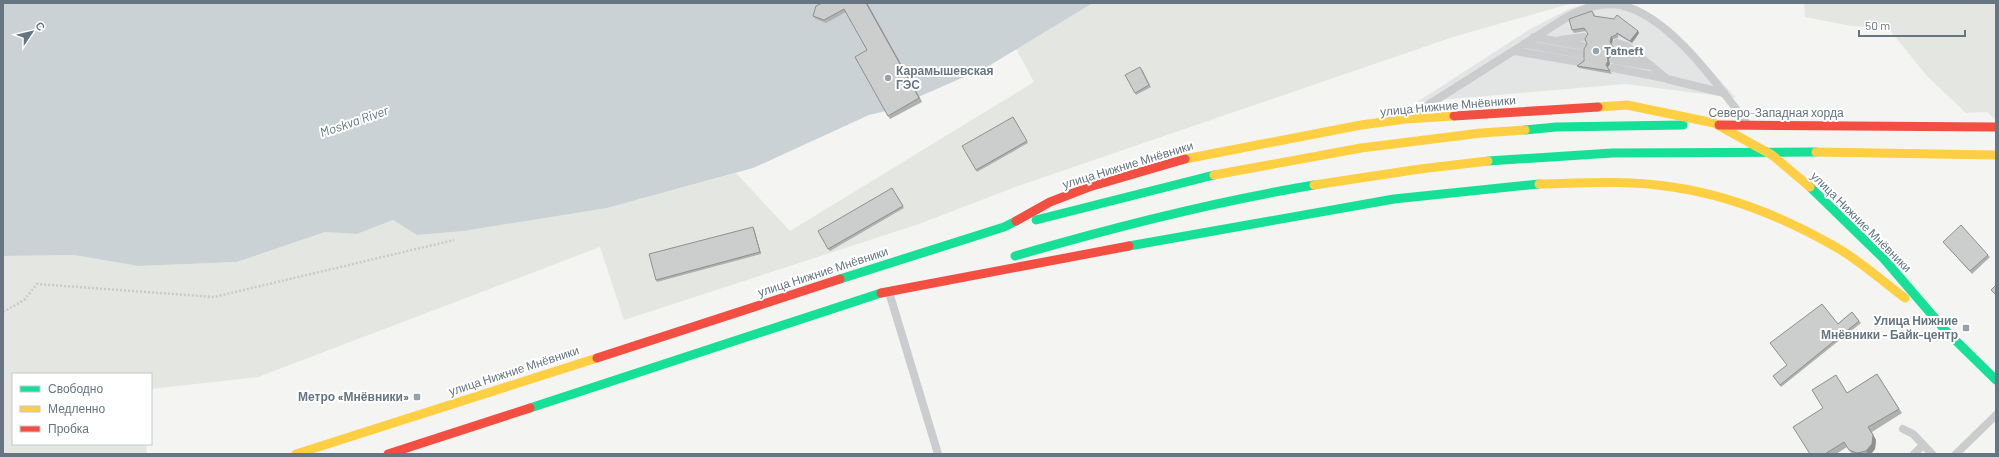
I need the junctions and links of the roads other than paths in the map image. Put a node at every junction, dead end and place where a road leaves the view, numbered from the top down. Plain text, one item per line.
1 (1584, 37) edge
2 (1534, 38) junction
3 (1555, 41) junction
4 (1617, 43) dead end
5 (1524, 44) junction
6 (1514, 50) junction
7 (1581, 54) junction
8 (1640, 56) junction
9 (1614, 60) junction
10 (1652, 66) junction
11 (1667, 79) junction
12 (1724, 93) junction
13 (1406, 119) junction
14 (1996, 127) edge
15 (1772, 155) junction
16 (1996, 155) edge
17 (1004, 227) junction
18 (1008, 258) dead end
19 (993, 262) dead end
20 (920, 284) junction
21 (889, 291) junction
22 (1945, 330) junction
23 (1996, 380) edge
24 (505, 386) junction
25 (511, 406) junction
26 (1996, 414) edge
27 (1903, 429) dead end
28 (1923, 445) junction
29 (296, 454) edge
30 (388, 454) edge
31 (938, 454) edge
32 (1914, 454) edge
33 (1932, 454) edge
34 (1956, 454) edge

1 - 3 lane
2 - 3 lane
2 - 5 lane
2 - 12 lane
3 - 7 lane
4 - 8 lane
5 - 6 lane
5 - 7 lane
6 - 7 lane
6 - 13 lane
8 - 9 lane
8 - 10 lane
9 - 10 lane
9 - 11 lane
10 - 11 lane
11 - 12 lane
12 - 15 lane
13 - 15 main road, улица Нижние Мнёвники
13 - 17 main road, улица Нижние Мнёвники
14 - 17 main road, Северо-Западная хорда
15 - 22 main road, улица Нижние Мнёвники
16 - 18 main road
17 - 24 main road, улица Нижние Мнёвники
19 - 20 main road
20 - 21 main road, улица Нижние Мнёвники
20 - 22 main road, улица Нижние Мнёвники
21 - 25 main road, улица Нижние Мнёвники
21 - 31 lane
22 - 23 main road, улица Нижние Мнёвники
24 - 25 main road
24 - 29 main road, улица Нижние Мнёвники
25 - 30 main road, улица Нижние Мнёвники
26 - 34 lane
27 - 28 lane
28 - 32 lane
28 - 33 lane

